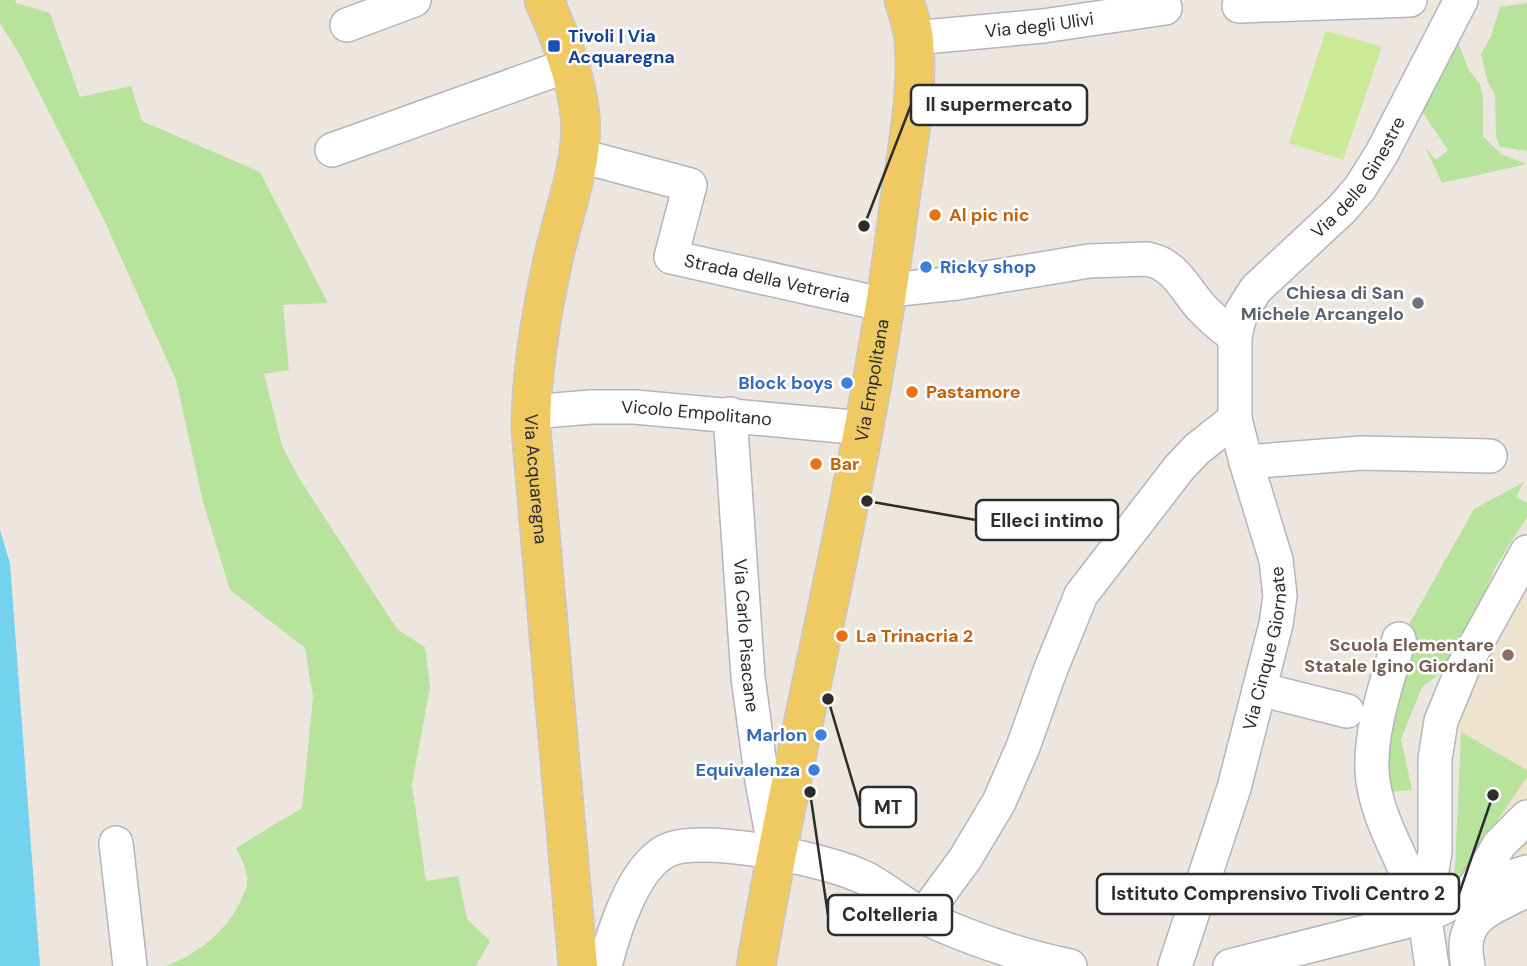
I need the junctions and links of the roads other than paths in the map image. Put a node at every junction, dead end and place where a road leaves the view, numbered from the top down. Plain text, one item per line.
1 (414, 0) edge
2 (544, 0) edge
3 (904, 0) edge
4 (1410, 0) edge
5 (1461, 0) edge
6 (1239, 6) dead end
7 (1165, 8) dead end
8 (347, 25) dead end
9 (914, 38) junction
10 (569, 65) junction
11 (332, 150) dead end
12 (578, 155) junction
13 (887, 298) junction
14 (1235, 337) junction
15 (531, 412) junction
16 (730, 414) junction
17 (1235, 419) junction
18 (863, 428) junction
19 (1490, 456) dead end
20 (1246, 462) junction
21 (1527, 552) edge
22 (1399, 639) dead end
23 (1259, 689) junction
24 (1347, 711) dead end
25 (1527, 817) edge
26 (116, 843) dead end
27 (775, 854) junction
28 (1527, 872) edge
29 (1474, 888) junction
30 (1527, 890) edge
31 (923, 916) junction
32 (1424, 917) junction
33 (130, 966) edge
34 (578, 966) edge
35 (605, 966) edge
36 (756, 966) edge
37 (1070, 966) edge
38 (1175, 966) edge
39 (1230, 966) edge
40 (1432, 966) edge
41 (1468, 966) edge

1 - 8 street
2 - 10 main road, Via Acquaregna
3 - 9 main road, Via Empolitana
4 - 6 street
5 - 14 street, Via delle Ginestre
7 - 9 street, Via degli Ulivi
9 - 13 main road, Via Empolitana
10 - 11 street
10 - 12 main road, Via Acquaregna
12 - 13 street, Strada della Vetreria
12 - 15 main road, Via Acquaregna
13 - 14 street
13 - 18 main road, Via Empolitana
14 - 17 street, Via delle Ginestre
15 - 16 street, Vicolo Empolitano
15 - 34 main road, Via Acquaregna
16 - 18 street, Vicolo Empolitano
16 - 27 street, Via Carlo Pisacane
17 - 20 street, Via Cinque Giornate
17 - 31 street
18 - 27 main road, Via Empolitana
19 - 20 street
20 - 23 street, Via Cinque Giornate
21 - 32 street
22 - 32 street
23 - 24 street
23 - 38 street, Via Cinque Giornate
25 - 29 street
26 - 33 street
27 - 31 street
27 - 35 street
27 - 36 main road, Via Empolitana
28 - 29 street
29 - 32 street
30 - 41 street
31 - 37 street
32 - 39 street
32 - 40 street

